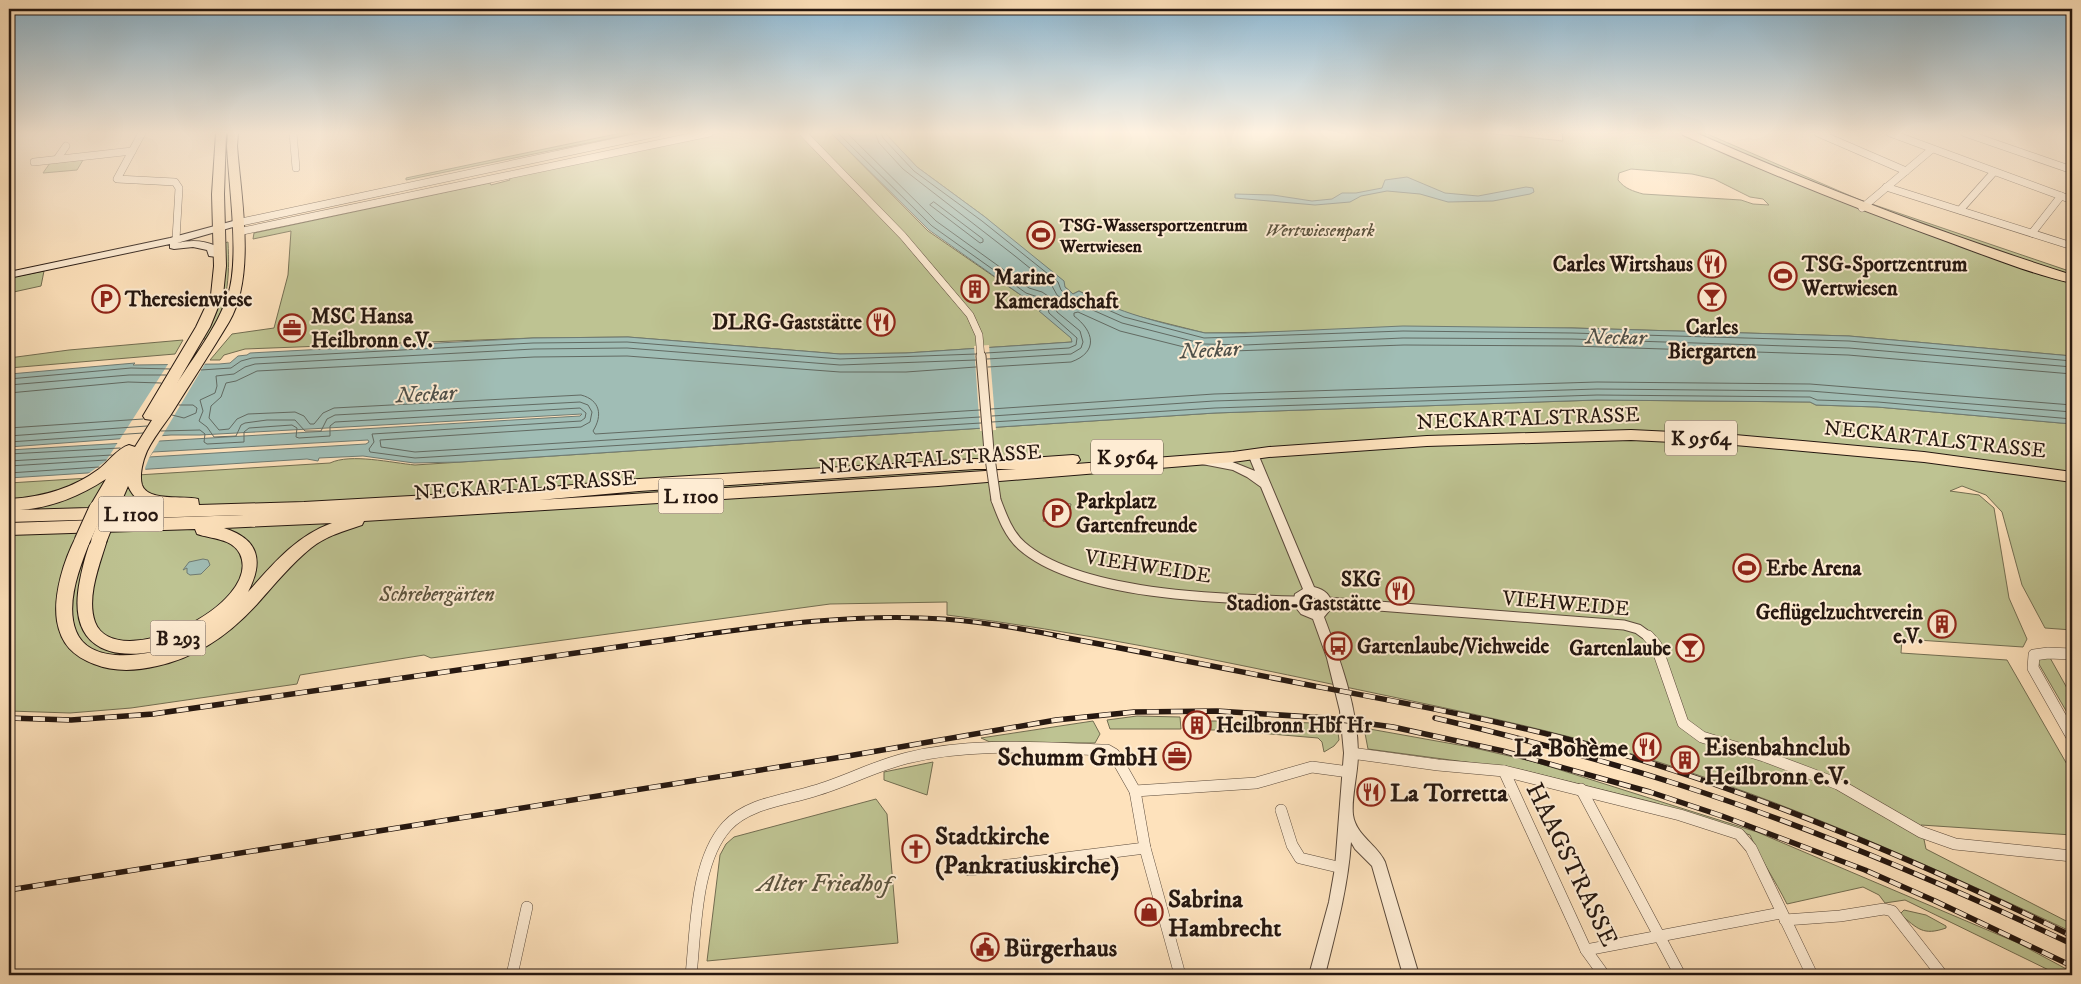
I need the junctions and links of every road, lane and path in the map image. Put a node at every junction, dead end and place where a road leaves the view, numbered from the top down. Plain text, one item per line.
1 (117, 179) edge
2 (218, 179) edge
3 (234, 179) edge
4 (452, 179) edge
5 (478, 179) edge
6 (848, 179) edge
7 (1795, 179) edge
8 (1896, 179) edge
9 (1988, 179) edge
10 (2013, 179) edge
11 (1886, 187) junction
12 (2061, 196) junction
13 (2072, 200) edge
14 (1862, 208) junction
15 (1960, 210) junction
16 (237, 227) junction
17 (219, 231) junction
18 (2032, 233) junction
19 (173, 240) junction
20 (150, 245) junction
21 (2072, 246) edge
22 (220, 256) junction
23 (2050, 272) junction
24 (9, 276) edge
25 (2072, 279) edge
26 (2072, 284) edge
27 (134, 451) junction
28 (1253, 454) junction
29 (1200, 460) junction
30 (975, 464) joint
31 (1002, 476) joint
32 (2072, 477) edge
33 (124, 478) junction
34 (639, 485) junction
35 (1267, 487) junction
36 (9, 505) edge
37 (104, 508) junction
38 (398, 514) junction
39 (9, 516) edge
40 (141, 526) junction
41 (9, 529) edge
42 (1310, 591) junction
43 (1298, 601) junction
44 (1327, 602) junction
45 (1316, 614) junction
46 (2072, 654) edge
47 (2072, 737) edge
48 (1351, 753) junction
49 (1504, 771) junction
50 (1350, 772) junction
51 (1581, 789) junction
52 (1135, 791) junction
53 (1281, 810) dead end
54 (1346, 817) junction
55 (727, 827) joint
56 (1145, 848) junction
57 (2072, 856) edge
58 (1342, 868) junction
59 (969, 870) dead end
60 (527, 907) dead end
61 (1783, 916) junction
62 (1659, 937) junction
63 (1586, 950) junction
64 (512, 975) edge
65 (691, 975) edge
66 (1180, 975) edge
67 (1317, 975) edge
68 (1411, 975) edge
69 (1604, 975) edge
70 (1680, 975) edge
71 (1812, 975) edge
72 (1942, 975) edge

1 - 19 street
2 - 17 main road
3 - 16 main road
4 - 16 street
5 - 16 street
6 - 43 street, VIEHWEIDE, bridge
7 - 14 main road
8 - 11 street
9 - 15 street
10 - 12 street
11 - 14 street
11 - 15 street
12 - 13 street
12 - 18 street
14 - 23 main road
15 - 18 street
16 - 17 main road
16 - 27 main road
17 - 19 main road
17 - 22 main road
18 - 21 street
19 - 20 main road
20 - 22 main road
20 - 24 main road
22 - 27 main road
23 - 25 main road
23 - 26 main road
27 - 33 main road
27 - 33 main road
27 - 36 main road
28 - 29 main road, NECKARTALSTRASSE / K 9564
28 - 30 main road, NECKARTALSTRASSE / K 9564
28 - 32 main road, NECKARTALSTRASSE / K 9564
28 - 35 street
29 - 31 main road, NECKARTALSTRASSE / K 9564
29 - 35 street
30 - 34 main road, NECKARTALSTRASSE / L 1100
31 - 38 main road, NECKARTALSTRASSE / L 1100
33 - 34 main road, NECKARTALSTRASSE
33 - 37 main road
34 - 39 main road, NECKARTALSTRASSE / L 1100
35 - 42 street
37 - 38 main road, bridge
37 - 40 main road, B 293, bridge
38 - 40 main road, NECKARTALSTRASSE / L 1100
40 - 41 main road, NECKARTALSTRASSE / B 293
42 - 43 street
42 - 44 street
43 - 45 street
44 - 45 street
44 - 57 street, VIEHWEIDE
45 - 48 street
46 - 47 street
48 - 49 street
48 - 50 street
49 - 51 street
49 - 63 street, HAAGSTRASSE
50 - 52 street
50 - 54 street
51 - 61 street
51 - 62 street
52 - 55 street
52 - 56 street
53 - 58 street
54 - 58 street
54 - 68 street
55 - 65 street
56 - 59 street
56 - 66 street
58 - 67 street
60 - 64 street
61 - 62 street
61 - 71 street
61 - 72 street
62 - 63 street
62 - 70 street
63 - 69 street, HAAGSTRASSE

